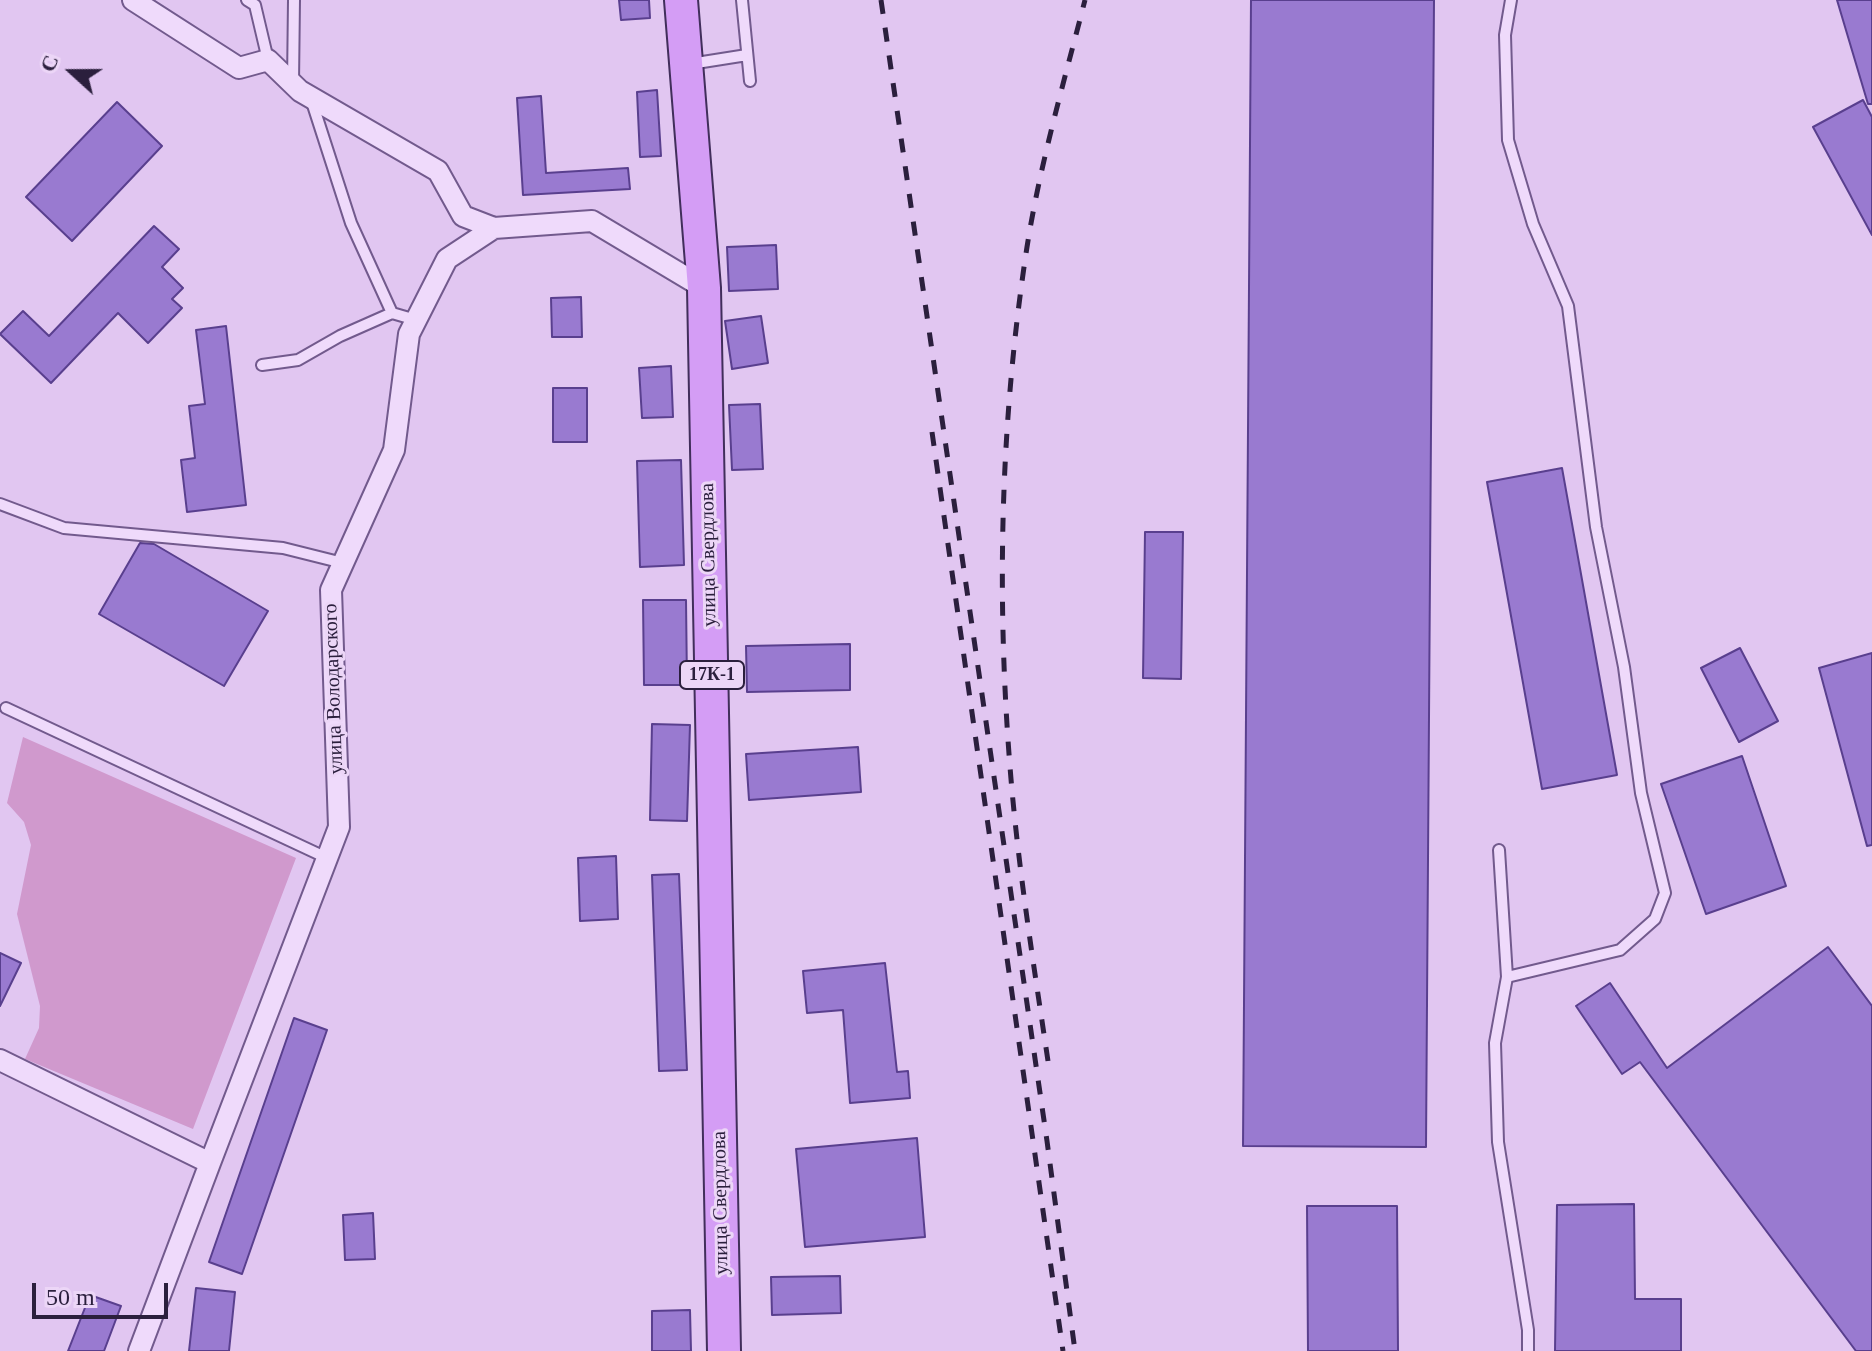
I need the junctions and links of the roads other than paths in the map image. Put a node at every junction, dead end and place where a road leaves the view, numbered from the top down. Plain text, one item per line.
1 (133, 0) edge
2 (247, 0) edge
3 (294, 0) edge
4 (681, 0) edge
5 (742, 0) edge
6 (1511, 0) edge
7 (747, 55) junction
8 (268, 60) junction
9 (687, 65) junction
10 (750, 81) dead end
11 (293, 85) junction
12 (311, 98) junction
13 (494, 228) junction
14 (704, 288) junction
15 (392, 313) junction
16 (416, 320) junction
17 (262, 365) dead end
18 (0, 504) edge
19 (343, 563) junction
20 (6, 708) dead end
21 (1499, 850) dead end
22 (327, 858) junction
23 (1507, 977) junction
24 (0, 1060) edge
25 (210, 1163) junction
26 (139, 1351) edge
27 (724, 1351) edge
28 (1528, 1351) edge

1 - 8 street
2 - 8 lane
3 - 11 lane
4 - 9 main road, улица Свердлова / 17К-1
5 - 7 lane
6 - 23 lane
7 - 9 lane
7 - 10 lane
8 - 11 street
9 - 14 main road, улица Свердлова / 17К-1
11 - 12 street
12 - 13 street
12 - 15 lane
13 - 14 street, улица Володарского
13 - 16 street, улица Володарского
14 - 27 main road, улица Свердлова / 17К-1
15 - 16 lane
15 - 17 lane
16 - 19 street, улица Володарского
18 - 19 lane
19 - 22 street, улица Володарского
20 - 22 lane
21 - 23 lane
22 - 25 street, улица Володарского
23 - 28 lane
24 - 25 street
25 - 26 street, улица Володарского

